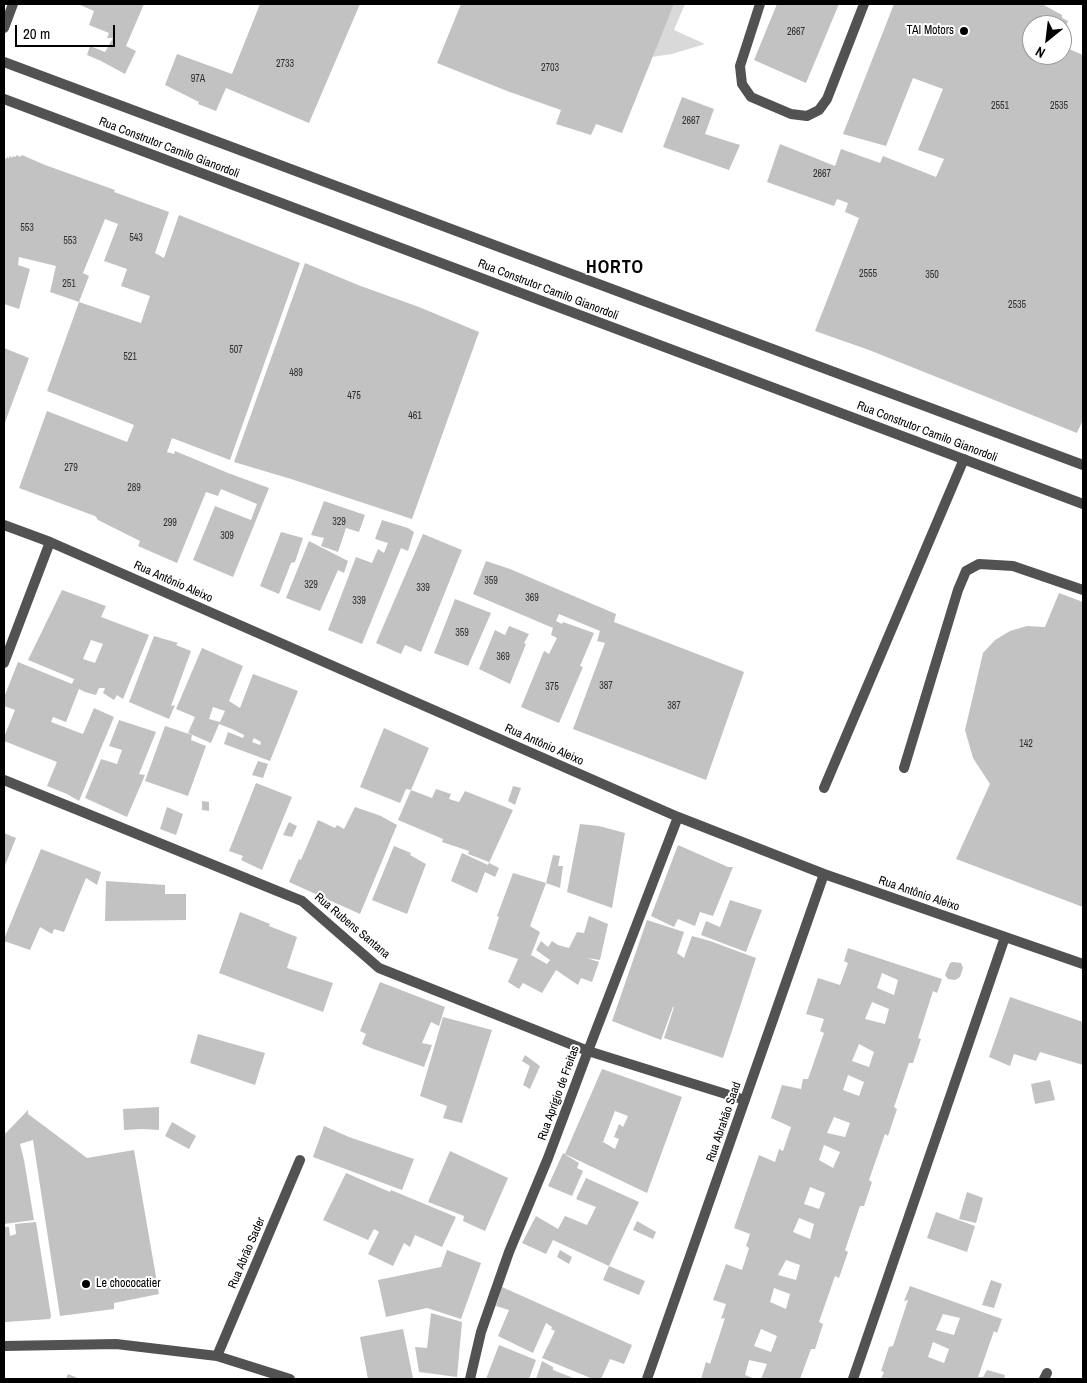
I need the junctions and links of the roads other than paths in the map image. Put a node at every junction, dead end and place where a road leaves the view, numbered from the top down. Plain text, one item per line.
1 (13, 4) edge
2 (760, 4) edge
3 (864, 4) edge
4 (4, 28) edge
5 (4, 62) edge
6 (4, 99) edge
7 (964, 459) junction
8 (1083, 465) edge
9 (1083, 504) edge
10 (4, 525) edge
11 (50, 542) junction
12 (1083, 590) edge
13 (4, 662) edge
14 (904, 768) dead end
15 (4, 780) edge
16 (824, 788) dead end
17 (678, 817) junction
18 (824, 874) junction
19 (1006, 937) junction
20 (1083, 964) edge
21 (588, 1051) junction
22 (744, 1100) junction
23 (300, 1160) dead end
24 (4, 1346) edge
25 (217, 1356) junction
26 (290, 1379) edge
27 (470, 1379) edge
28 (648, 1379) edge
29 (853, 1379) edge

1 - 4 street
2 - 3 street
5 - 8 street, Rua Construtor Camilo Gianordoli
6 - 7 street, Rua Construtor Camilo Gianordoli
7 - 9 street, Rua Construtor Camilo Gianordoli
7 - 16 street
10 - 11 street, Rua Antônio Aleixo
11 - 13 street
11 - 17 street, Rua Antônio Aleixo
12 - 14 street
15 - 21 street, Rua Rubens Santana
17 - 18 street, Rua Antônio Aleixo
17 - 21 street, Rua Aprígio de Freitas
18 - 19 street, Rua Antônio Aleixo
18 - 22 street, Rua Abrahão Saad
19 - 20 street, Rua Antônio Aleixo
19 - 29 street
21 - 22 street, Rua Rubens Santana
21 - 27 street, Rua Aprígio de Freitas
22 - 28 street, Rua Abrahão Saad
23 - 25 street, Rua Abrão Sader
24 - 25 street
25 - 26 street

